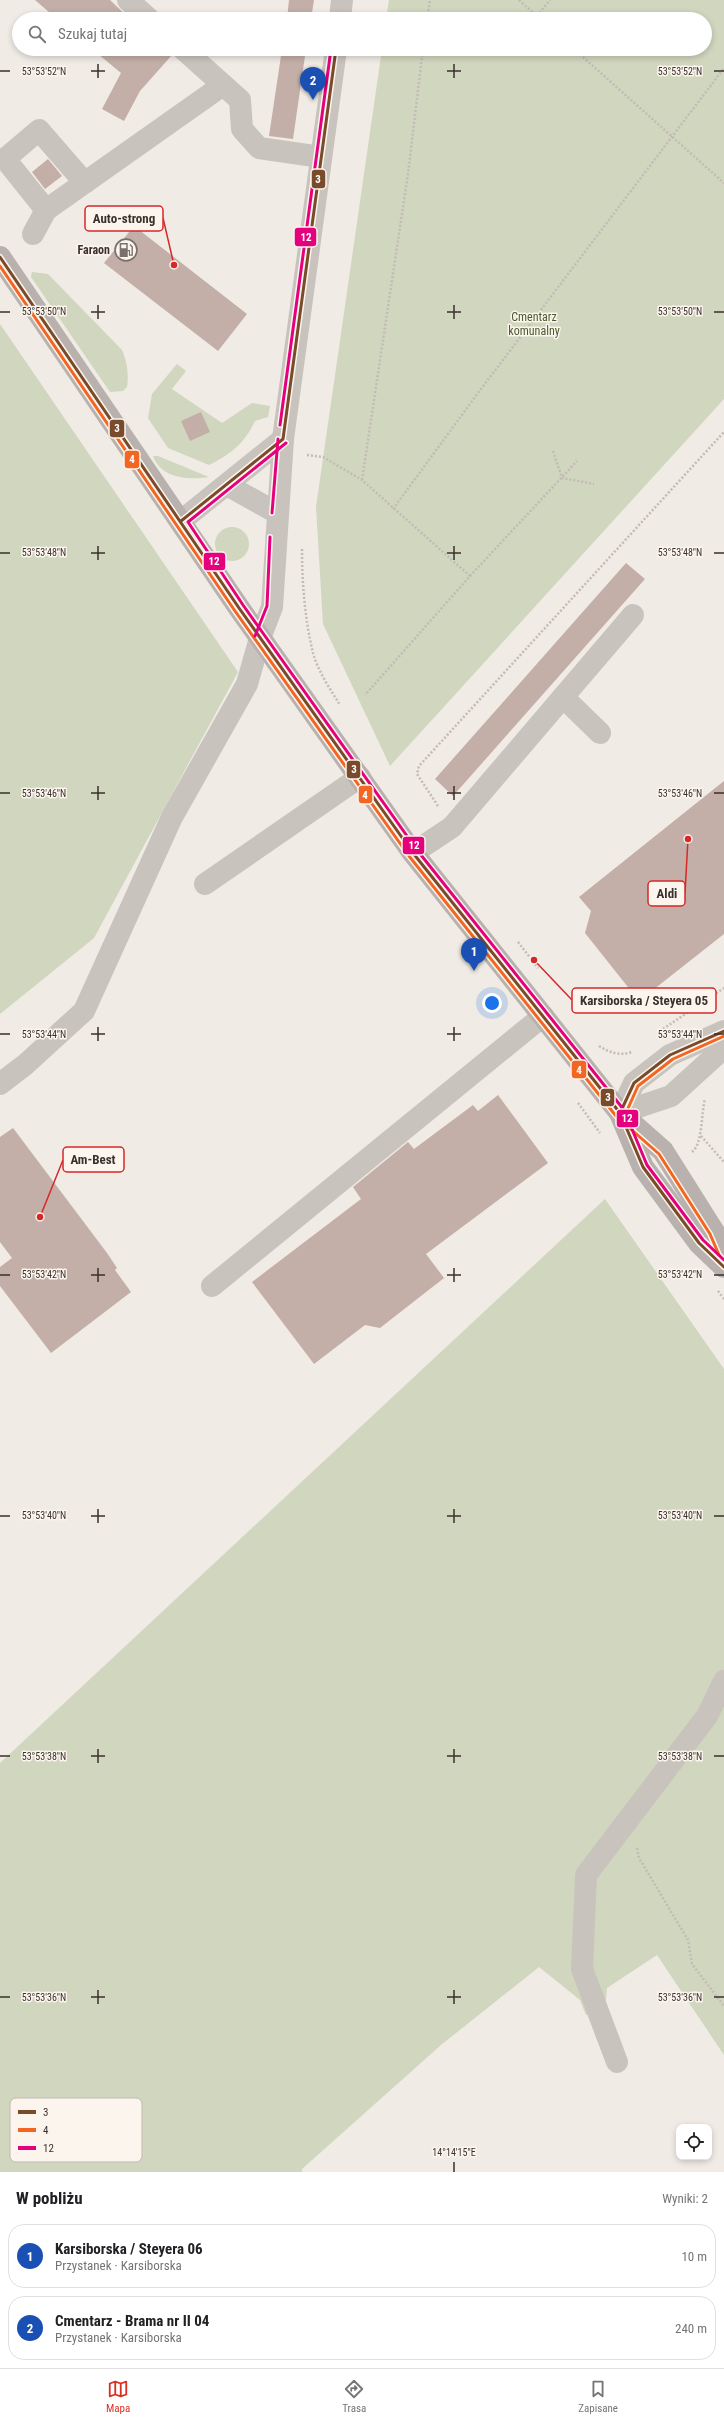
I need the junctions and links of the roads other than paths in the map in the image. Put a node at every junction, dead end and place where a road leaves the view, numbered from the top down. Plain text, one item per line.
1 (128, 0) edge
2 (342, 0) edge
3 (141, 12) edge
4 (341, 12) edge
5 (191, 56) edge
6 (335, 56) edge
7 (223, 85) junction
8 (321, 157) junction
9 (85, 183) junction
10 (46, 210) junction
11 (33, 234) dead end
12 (0, 257) edge
13 (283, 439) junction
14 (227, 485) junction
15 (277, 513) junction
16 (181, 521) junction
17 (633, 615) dead end
18 (260, 638) junction
19 (562, 697) junction
20 (600, 733) dead end
21 (360, 777) junction
22 (413, 853) junction
23 (205, 884) dead end
24 (543, 1016) junction
25 (724, 1031) edge
26 (724, 1048) edge
27 (0, 1084) edge
28 (620, 1113) junction
29 (724, 1253) edge
30 (724, 1267) edge
31 (212, 1286) dead end
32 (724, 1681) edge
33 (617, 2062) dead end

1 - 3 street
2 - 4 street
5 - 7 street
6 - 8 street
7 - 8 street
7 - 9 street
8 - 13 street
9 - 10 street
9 - 10 street
10 - 11 street
12 - 16 main road
13 - 14 street
13 - 15 street
14 - 15 street
14 - 16 street
15 - 18 street
16 - 18 main road
17 - 19 street
18 - 21 main road
18 - 27 street
19 - 20 street
19 - 22 street
21 - 22 main road
21 - 23 street
22 - 24 main road
24 - 28 main road
24 - 31 street
25 - 28 street
26 - 28 street
28 - 29 main road
28 - 30 main road
32 - 33 street

